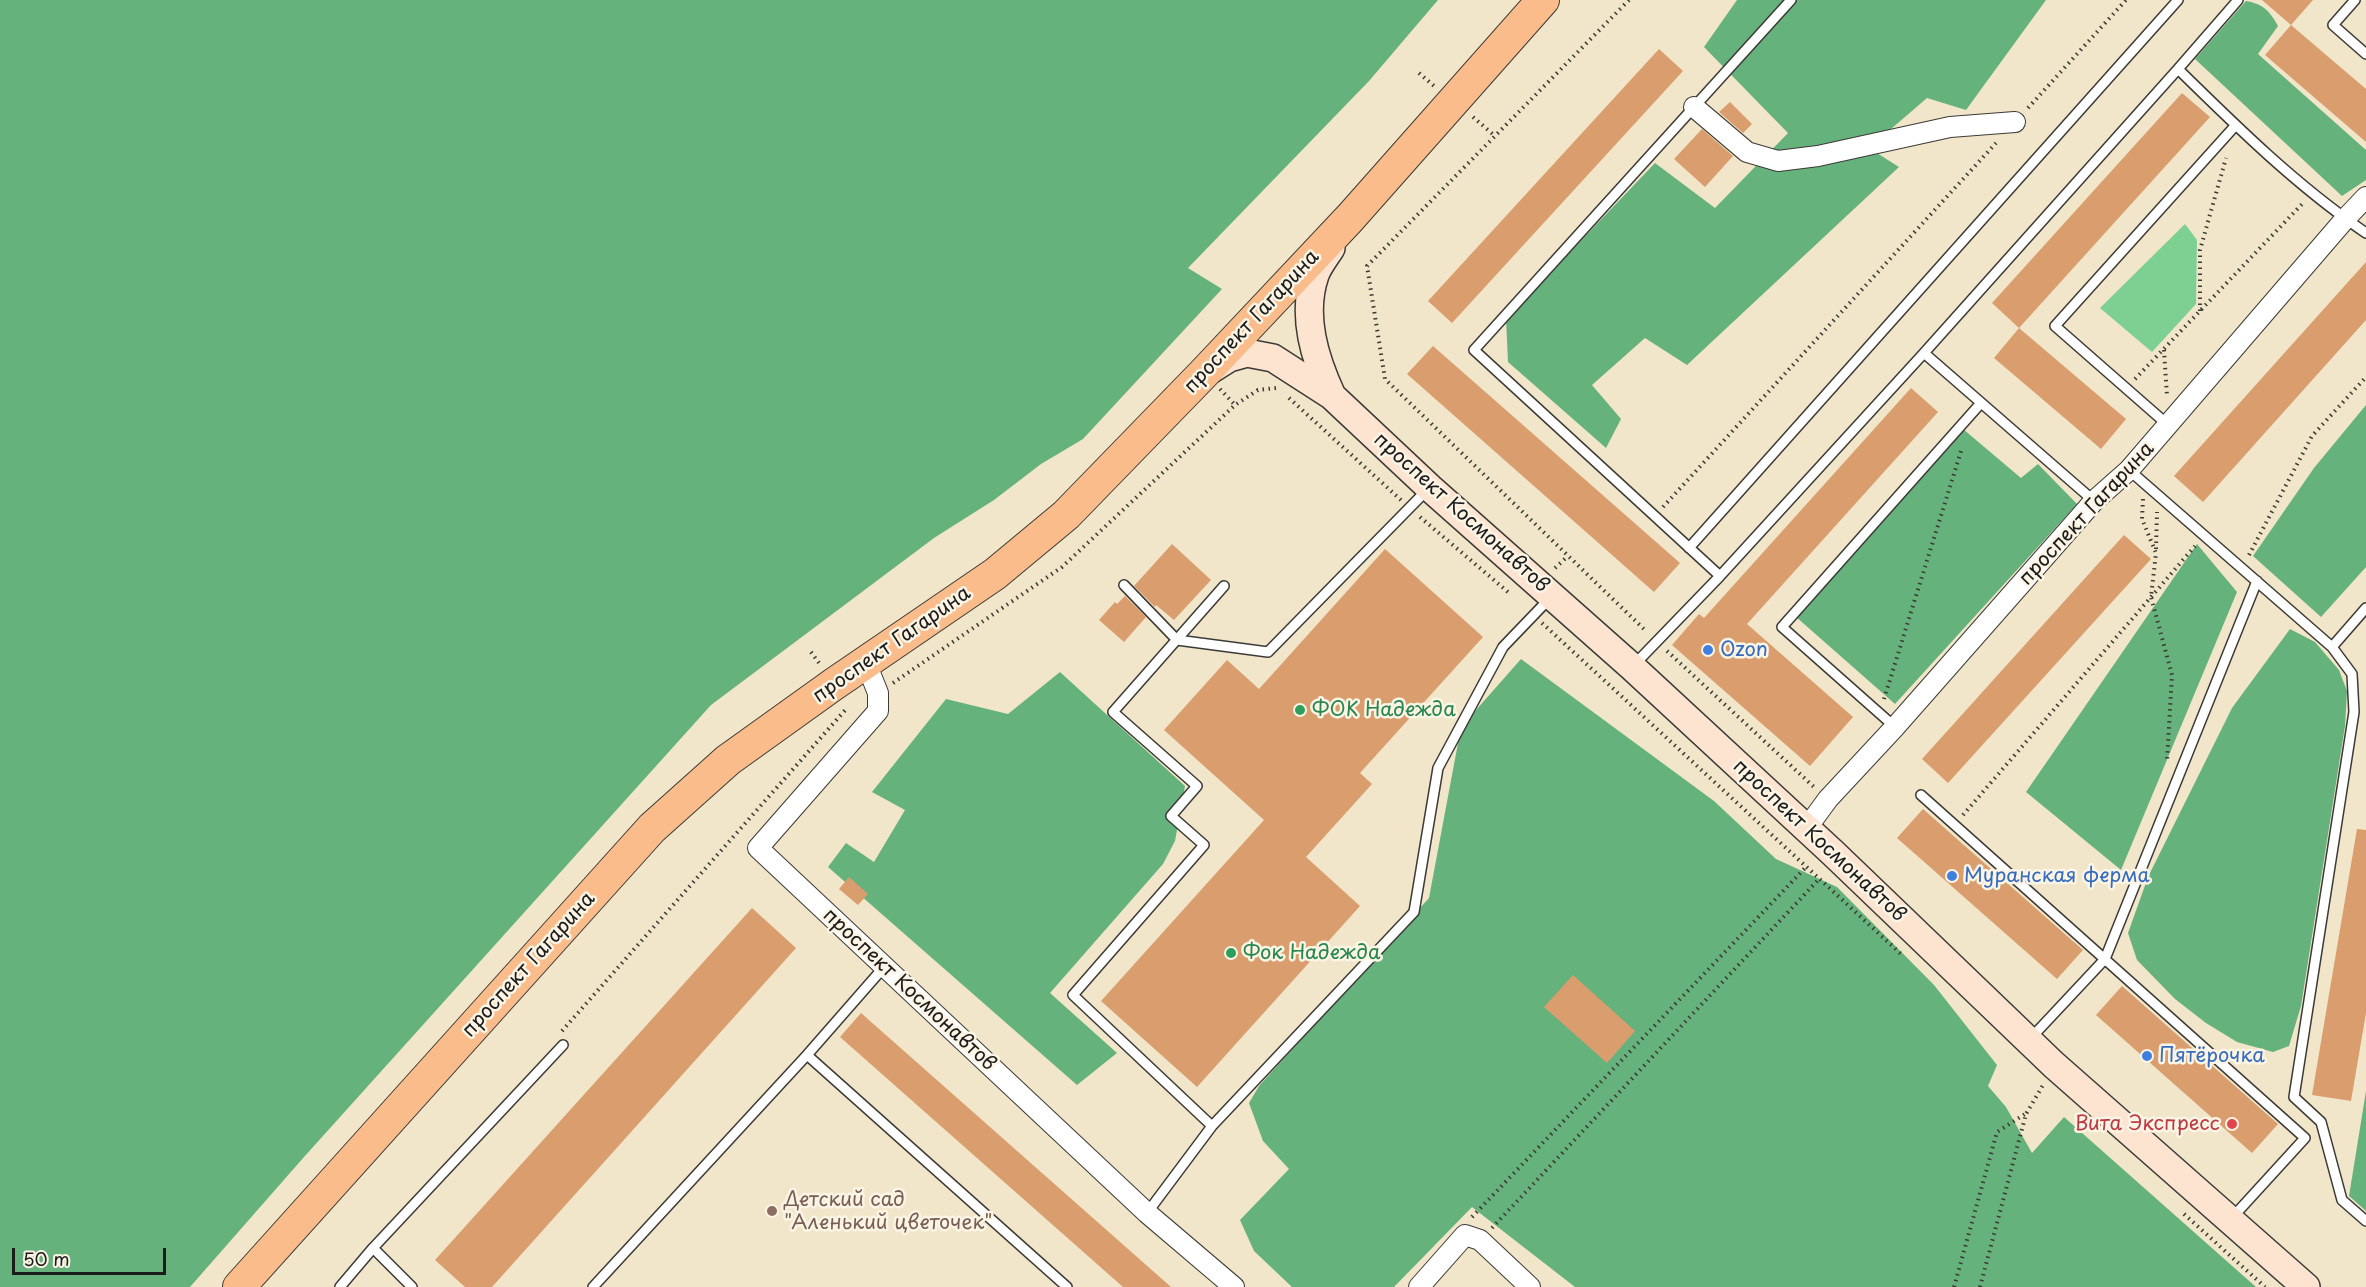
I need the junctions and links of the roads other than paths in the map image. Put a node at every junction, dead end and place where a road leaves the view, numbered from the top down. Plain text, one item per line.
1 (1543, 0) edge
2 (1791, 0) edge
3 (2178, 0) edge
4 (2238, 0) edge
5 (2355, 0) edge
6 (2366, 54) edge
7 (2178, 69) junction
8 (1694, 107) junction
9 (2015, 122) road end
10 (2235, 126) junction
11 (2366, 197) edge
12 (1350, 218) junction
13 (2346, 218) junction
14 (2366, 233) edge
15 (1924, 353) junction
16 (1204, 373) junction
17 (1332, 396) junction
18 (1981, 403) junction
19 (2169, 425) junction
20 (2129, 470) junction
21 (1430, 488) junction
22 (2094, 501) junction
23 (1689, 548) junction
24 (1720, 576) junction
25 (2257, 581) junction
26 (1124, 585) dead end
27 (1224, 586) dead end
28 (1553, 596) junction
29 (2366, 608) edge
30 (1177, 640) junction
31 (2331, 647) junction
32 (866, 663) junction
33 (1632, 667) junction
34 (1895, 727) junction
35 (1921, 795) dead end
36 (1806, 829) junction
37 (2105, 960) junction
38 (884, 967) junction
39 (2029, 1040) junction
40 (563, 1045) dead end
41 (807, 1055) junction
42 (1212, 1126) junction
43 (1147, 1213) junction
44 (2230, 1220) junction
45 (2366, 1221) edge
46 (373, 1248) junction
47 (239, 1287) edge
48 (340, 1287) edge
49 (412, 1287) edge
50 (593, 1287) edge
51 (1067, 1287) edge
52 (1234, 1287) edge
53 (1419, 1287) edge
54 (1530, 1287) edge
55 (2306, 1287) edge

1 - 12 main road, проспект Гагарина
2 - 8 lane
3 - 23 lane
4 - 7 lane
5 - 6 lane
7 - 10 lane
7 - 15 lane
8 - 9 street
8 - 23 lane
10 - 13 lane
10 - 19 lane
11 - 13 street, проспект Гагарина
12 - 16 main road, проспект Гагарина
12 - 17 main road
13 - 14 lane
13 - 19 street, проспект Гагарина
15 - 18 lane
15 - 24 lane
16 - 17 main road
16 - 32 main road, проспект Гагарина
17 - 21 main road, проспект Космонавтов
18 - 22 lane
18 - 34 lane
19 - 20 street, проспект Гагарина
20 - 22 street, проспект Гагарина
20 - 25 lane
21 - 28 main road, проспект Космонавтов
21 - 30 lane
22 - 34 street, проспект Гагарина
23 - 24 lane
24 - 33 lane
25 - 31 lane
25 - 37 lane
26 - 30 lane
27 - 30 lane
28 - 33 main road, проспект Космонавтов
28 - 42 lane
29 - 31 lane
30 - 42 lane
31 - 45 lane
32 - 38 street, проспект Космонавтов
32 - 47 main road, проспект Гагарина
33 - 36 main road, проспект Космонавтов
34 - 36 street, проспект Гагарина
35 - 37 lane
36 - 39 main road, проспект Космонавтов
37 - 39 lane
37 - 44 lane
38 - 41 lane
38 - 43 street, проспект Космонавтов
39 - 44 main road, проспект Космонавтов
40 - 46 lane
41 - 50 lane
41 - 51 lane
42 - 43 lane
43 - 52 street, проспект Космонавтов
44 - 55 main road, проспект Космонавтов
46 - 48 lane
46 - 49 lane
53 - 54 street

